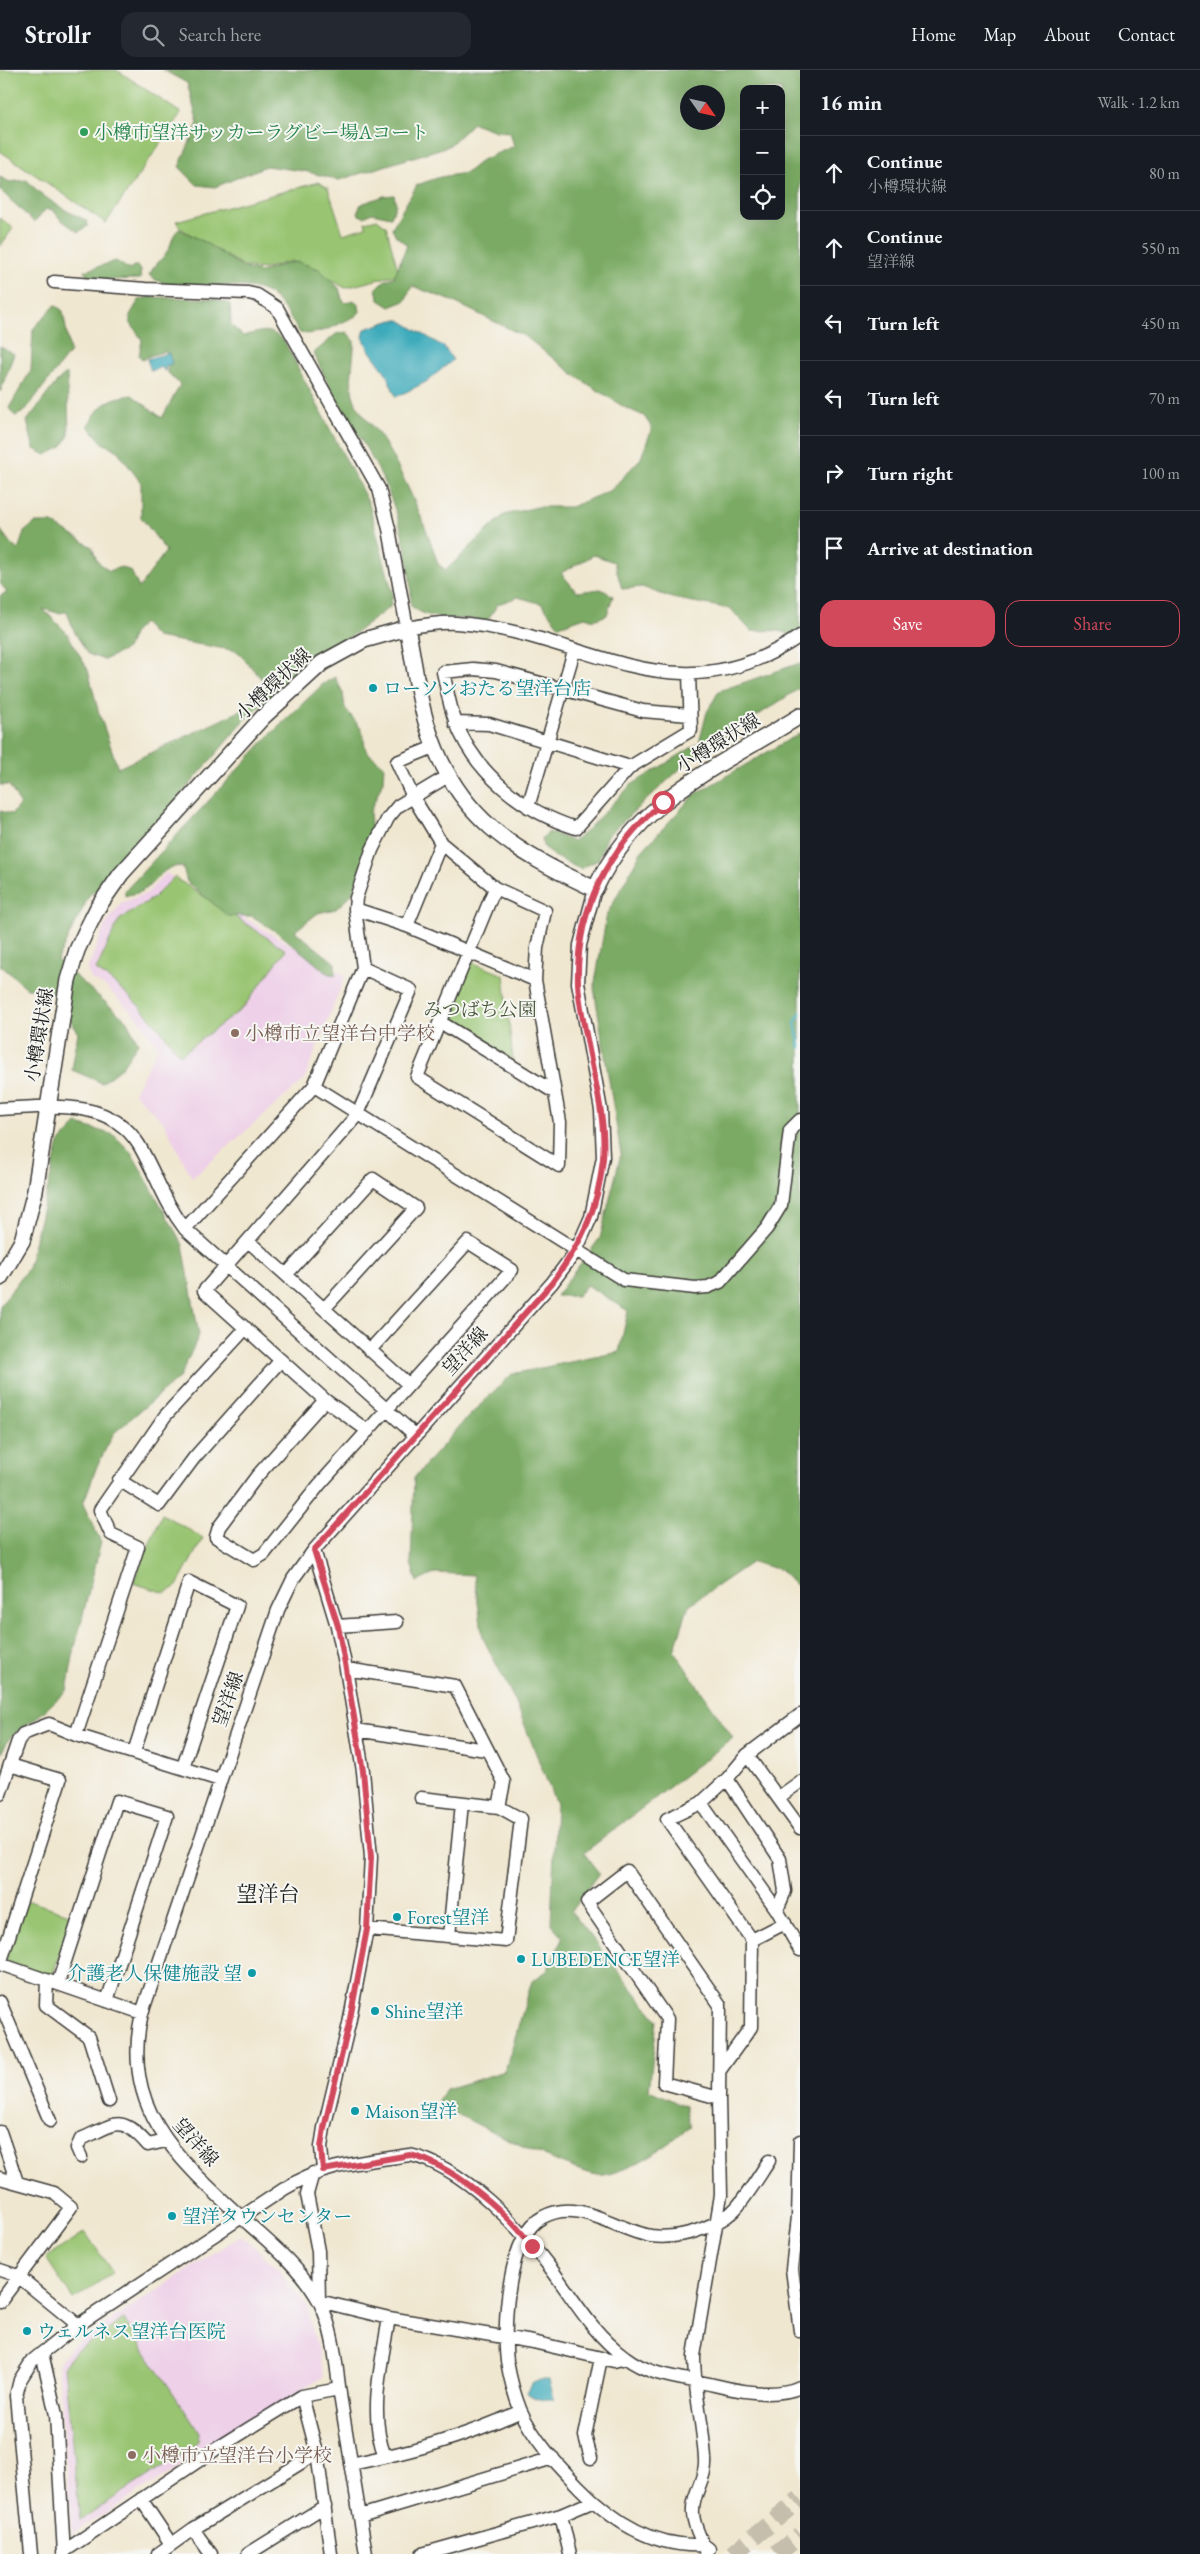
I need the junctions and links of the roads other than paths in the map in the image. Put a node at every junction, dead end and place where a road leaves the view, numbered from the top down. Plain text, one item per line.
1 (54, 282) dead end
2 (407, 628) junction
3 (800, 636) edge
4 (574, 651) junction
5 (689, 674) junction
6 (564, 690) junction
7 (689, 715) junction
8 (800, 716) edge
9 (456, 723) junction
10 (547, 741) junction
11 (434, 747) junction
12 (630, 767) junction
13 (448, 776) junction
14 (413, 797) junction
15 (528, 807) junction
16 (441, 843) junction
17 (495, 888) junction
18 (595, 889) junction
19 (355, 909) junction
20 (407, 926) junction
21 (468, 954) junction
22 (363, 968) junction
23 (535, 980) junction
24 (440, 1022) junction
25 (314, 1086) junction
26 (554, 1092) junction
27 (48, 1108) junction
28 (0, 1109) edge
29 (358, 1114) junction
30 (800, 1120) edge
31 (185, 1228) junction
32 (248, 1241) junction
33 (576, 1251) junction
34 (226, 1265) junction
35 (286, 1275) junction
36 (0, 1278) edge
37 (324, 1309) junction
38 (246, 1328) junction
39 (370, 1350) junction
40 (281, 1360) junction
41 (408, 1384) junction
42 (325, 1400) junction
43 (388, 1408) junction
44 (368, 1432) junction
45 (416, 1435) junction
46 (119, 1480) junction
47 (314, 1550) junction
48 (397, 1622) dead end
49 (338, 1626) junction
50 (346, 1669) junction
51 (800, 1715) edge
52 (356, 1730) junction
53 (76, 1735) junction
54 (486, 1750) junction
55 (134, 1752) junction
56 (747, 1755) junction
57 (10, 1764) junction
58 (183, 1767) junction
59 (727, 1779) junction
60 (220, 1780) junction
61 (800, 1782) edge
62 (0, 1794) edge
63 (779, 1797) junction
64 (421, 1798) dead end
65 (462, 1803) junction
66 (701, 1803) junction
67 (499, 1808) junction
68 (800, 1828) edge
69 (777, 1910) junction
70 (785, 1923) junction
71 (367, 1929) junction
72 (449, 1936) junction
73 (752, 1940) junction
74 (800, 1950) edge
75 (0, 1964) edge
76 (52, 1982) junction
77 (107, 2001) junction
78 (0, 2002) edge
79 (142, 2013) junction
80 (720, 2070) junction
81 (719, 2098) junction
82 (109, 2101) dead end
83 (50, 2121) dead end
84 (0, 2132) edge
85 (166, 2141) junction
86 (800, 2141) edge
87 (81, 2158) dead end
88 (769, 2160) dead end
89 (318, 2171) junction
90 (0, 2178) edge
91 (18, 2182) junction
92 (243, 2218) junction
93 (718, 2222) junction
94 (525, 2236) junction
95 (0, 2270) edge
96 (18, 2276) junction
97 (797, 2291) edge
98 (319, 2301) junction
99 (0, 2302) edge
100 (389, 2318) junction
101 (78, 2325) junction
102 (800, 2331) edge
103 (506, 2338) junction
104 (42, 2352) junction
105 (601, 2358) junction
106 (625, 2358) junction
107 (696, 2381) junction
108 (800, 2387) edge
109 (339, 2389) junction
110 (302, 2396) junction
111 (521, 2411) junction
112 (317, 2453) junction
113 (385, 2456) junction
114 (553, 2458) junction
115 (591, 2458) dead end
116 (351, 2464) junction
117 (141, 2499) junction
118 (594, 2501) junction
119 (325, 2506) junction
120 (561, 2515) junction
121 (360, 2516) junction
122 (193, 2529) junction
123 (171, 2544) junction
124 (705, 2550) edge
125 (64, 2553) edge
126 (31, 2554) edge
127 (158, 2554) edge
128 (211, 2554) edge
129 (248, 2554) edge
130 (331, 2554) edge
131 (366, 2554) edge
132 (422, 2554) edge
133 (570, 2554) edge
134 (714, 2554) edge

1 - 2 street
2 - 4 street
2 - 11 main road
2 - 27 main road, 小樽環状線
3 - 5 street
4 - 5 street
4 - 6 street
5 - 7 street
6 - 7 street
6 - 9 street
6 - 10 street
7 - 12 street
8 - 18 main road, 小樽環状線
9 - 10 street
9 - 15 street
10 - 12 street
10 - 15 street
11 - 13 main road
11 - 14 street
12 - 15 street
13 - 14 street
13 - 18 main road
14 - 16 street
14 - 19 street
16 - 17 street
16 - 20 street
17 - 21 street
17 - 23 street
18 - 33 street, 望洋線
19 - 20 street
19 - 22 street
20 - 21 street
21 - 23 street
21 - 24 street
22 - 25 street
22 - 29 street
23 - 26 street
24 - 26 street
24 - 26 street
25 - 29 street
25 - 31 street
27 - 28 street
27 - 31 street
27 - 36 main road, 小樽環状線
29 - 32 street
29 - 33 street
30 - 33 street
31 - 34 street
32 - 34 street
32 - 35 street
33 - 45 street, 望洋線
34 - 38 street
34 - 43 street
35 - 37 street
35 - 37 street
37 - 39 street
38 - 40 street
38 - 46 street
39 - 41 street
39 - 41 street
40 - 42 street
40 - 46 street
41 - 43 street
42 - 44 street
42 - 44 street
43 - 44 street
43 - 45 street
45 - 47 street, 望洋線
46 - 53 street
47 - 49 street
47 - 60 street, 望洋線
48 - 49 street
49 - 50 street
50 - 52 street
50 - 54 street
51 - 56 street
52 - 54 street
52 - 71 street
53 - 55 street
53 - 57 street
54 - 67 street
55 - 58 street
55 - 58 street
56 - 59 street
56 - 63 street
57 - 62 street
57 - 75 street
58 - 60 street
59 - 66 street
59 - 69 street
60 - 79 street, 望洋線
61 - 63 street
63 - 68 street
64 - 65 street
65 - 67 street
65 - 72 street
66 - 69 street
66 - 73 street
67 - 72 street
69 - 70 street
70 - 73 street
70 - 74 street
71 - 72 street
71 - 89 street
73 - 80 street
75 - 76 street
76 - 77 street
76 - 77 street
76 - 82 street
77 - 79 street
78 - 83 street
79 - 85 street, 望洋線
80 - 81 street
80 - 81 street
81 - 93 street
84 - 91 street
85 - 87 street
85 - 92 street, 望洋線
86 - 97 street
88 - 93 street
89 - 92 street
89 - 94 street
89 - 98 street
90 - 91 street
91 - 96 street
92 - 98 street, 望洋線
92 - 101 street
93 - 94 street
93 - 107 street
94 - 103 street
94 - 106 street
95 - 96 street
96 - 99 street
96 - 101 street
97 - 102 street
98 - 100 street
98 - 109 street, 望洋線
100 - 103 street
100 - 113 street
101 - 104 street
103 - 105 street
103 - 111 street
104 - 125 street
104 - 126 street
105 - 106 street
105 - 115 street
106 - 107 street
107 - 108 street
107 - 124 street
109 - 110 street
109 - 116 street, 望洋線
110 - 112 street
110 - 117 street
111 - 113 street
111 - 114 street
112 - 119 street
112 - 122 street
113 - 116 street
114 - 118 street
114 - 121 street
116 - 121 street, 望洋線
117 - 123 street
117 - 125 street
118 - 120 street
118 - 124 street
119 - 129 street
119 - 130 street
120 - 132 street
120 - 133 street
121 - 131 street, 望洋線
122 - 123 street
122 - 128 street
123 - 127 street
124 - 134 street

